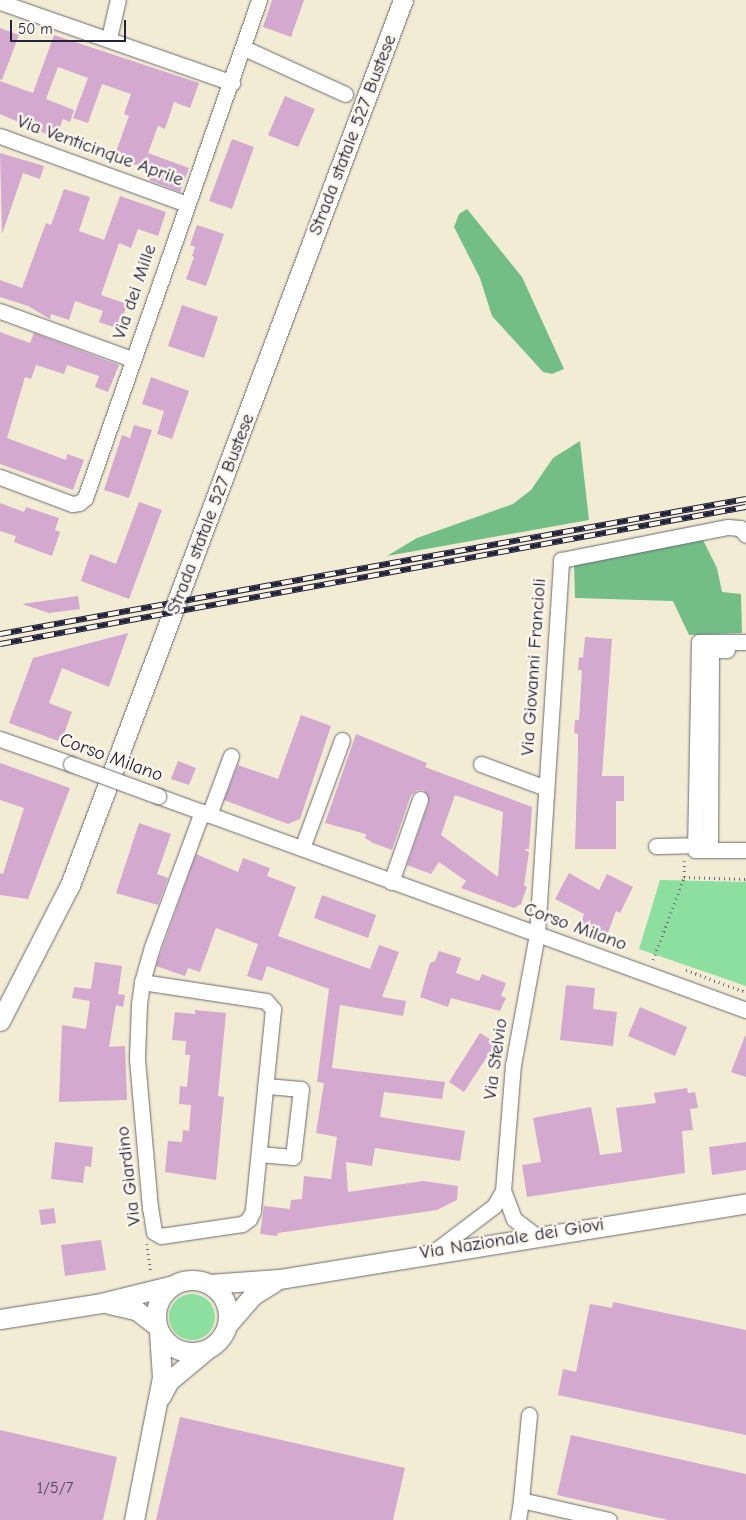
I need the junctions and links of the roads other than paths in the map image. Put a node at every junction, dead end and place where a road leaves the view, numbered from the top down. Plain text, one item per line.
1 (118, 0) edge
2 (259, 0) edge
3 (403, 0) edge
4 (0, 2) edge
5 (109, 38) junction
6 (244, 48) junction
7 (232, 83) junction
8 (345, 94) dead end
9 (0, 136) edge
10 (187, 204) junction
11 (0, 311) edge
12 (132, 359) junction
13 (0, 477) edge
14 (746, 536) edge
15 (746, 642) edge
16 (746, 650) edge
17 (0, 740) edge
18 (342, 740) dead end
19 (231, 756) dead end
20 (481, 764) dead end
21 (546, 788) junction
22 (420, 799) dead end
23 (205, 814) junction
24 (703, 845) junction
25 (656, 846) dead end
26 (746, 846) edge
27 (302, 848) junction
28 (746, 850) edge
29 (391, 882) junction
30 (537, 934) junction
31 (142, 982) junction
32 (746, 1010) edge
33 (0, 1021) edge
34 (265, 1086) junction
35 (259, 1154) junction
36 (503, 1191) junction
37 (746, 1202) edge
38 (535, 1235) junction
39 (435, 1251) junction
40 (279, 1279) junction
41 (209, 1284) junction
42 (173, 1285) junction
43 (101, 1304) junction
44 (0, 1319) edge
45 (228, 1324) junction
46 (158, 1329) junction
47 (206, 1350) junction
48 (159, 1399) junction
49 (529, 1416) dead end
50 (521, 1500) junction
51 (134, 1520) edge
52 (518, 1520) edge
53 (609, 1520) edge

1 - 5 street
2 - 6 street, Via dei Mille
3 - 33 main road, Strada statale 527 Bustese
4 - 5 street
5 - 7 street
6 - 7 street, Via dei Mille
6 - 8 street
7 - 10 street, Via dei Mille
9 - 10 street, Via Venticinque Aprile
10 - 12 street, Via dei Mille
11 - 12 street
12 - 13 street, Via dei Mille
14 - 21 street, Via Giovanni Francioli
15 - 24 street
16 - 24 street
17 - 23 street, Corso Milano, bridge
18 - 27 street
19 - 23 street
20 - 21 street, Via Giovanni Francioli
21 - 30 street, Via Giovanni Francioli
22 - 29 street
23 - 27 street, Corso Milano
23 - 31 street, Via Giardino
24 - 25 street
24 - 26 street
24 - 28 street
27 - 29 street, Corso Milano
29 - 30 street, Corso Milano
30 - 32 street, Corso Milano
30 - 36 street, Via Stelvio
31 - 34 street, Via Giardino
31 - 35 street, Via Giardino
34 - 35 street, Via Giardino
34 - 35 street
36 - 38 street, Via Stelvio
36 - 39 street
37 - 38 main road, Via Nazionale dei Giovi
38 - 39 main road, Via Nazionale dei Giovi
39 - 40 main road, Via Nazionale dei Giovi
40 - 41 main road, Via Nazionale dei Giovi
40 - 45 main road, Via Nazionale dei Giovi
41 - 42 main road
41 - 45 main road
42 - 43 main road
42 - 46 main road
43 - 44 main road
43 - 46 main road
45 - 47 main road
46 - 47 main road
46 - 48 main road
47 - 48 main road
48 - 51 main road
49 - 50 street
50 - 52 street
50 - 53 street

